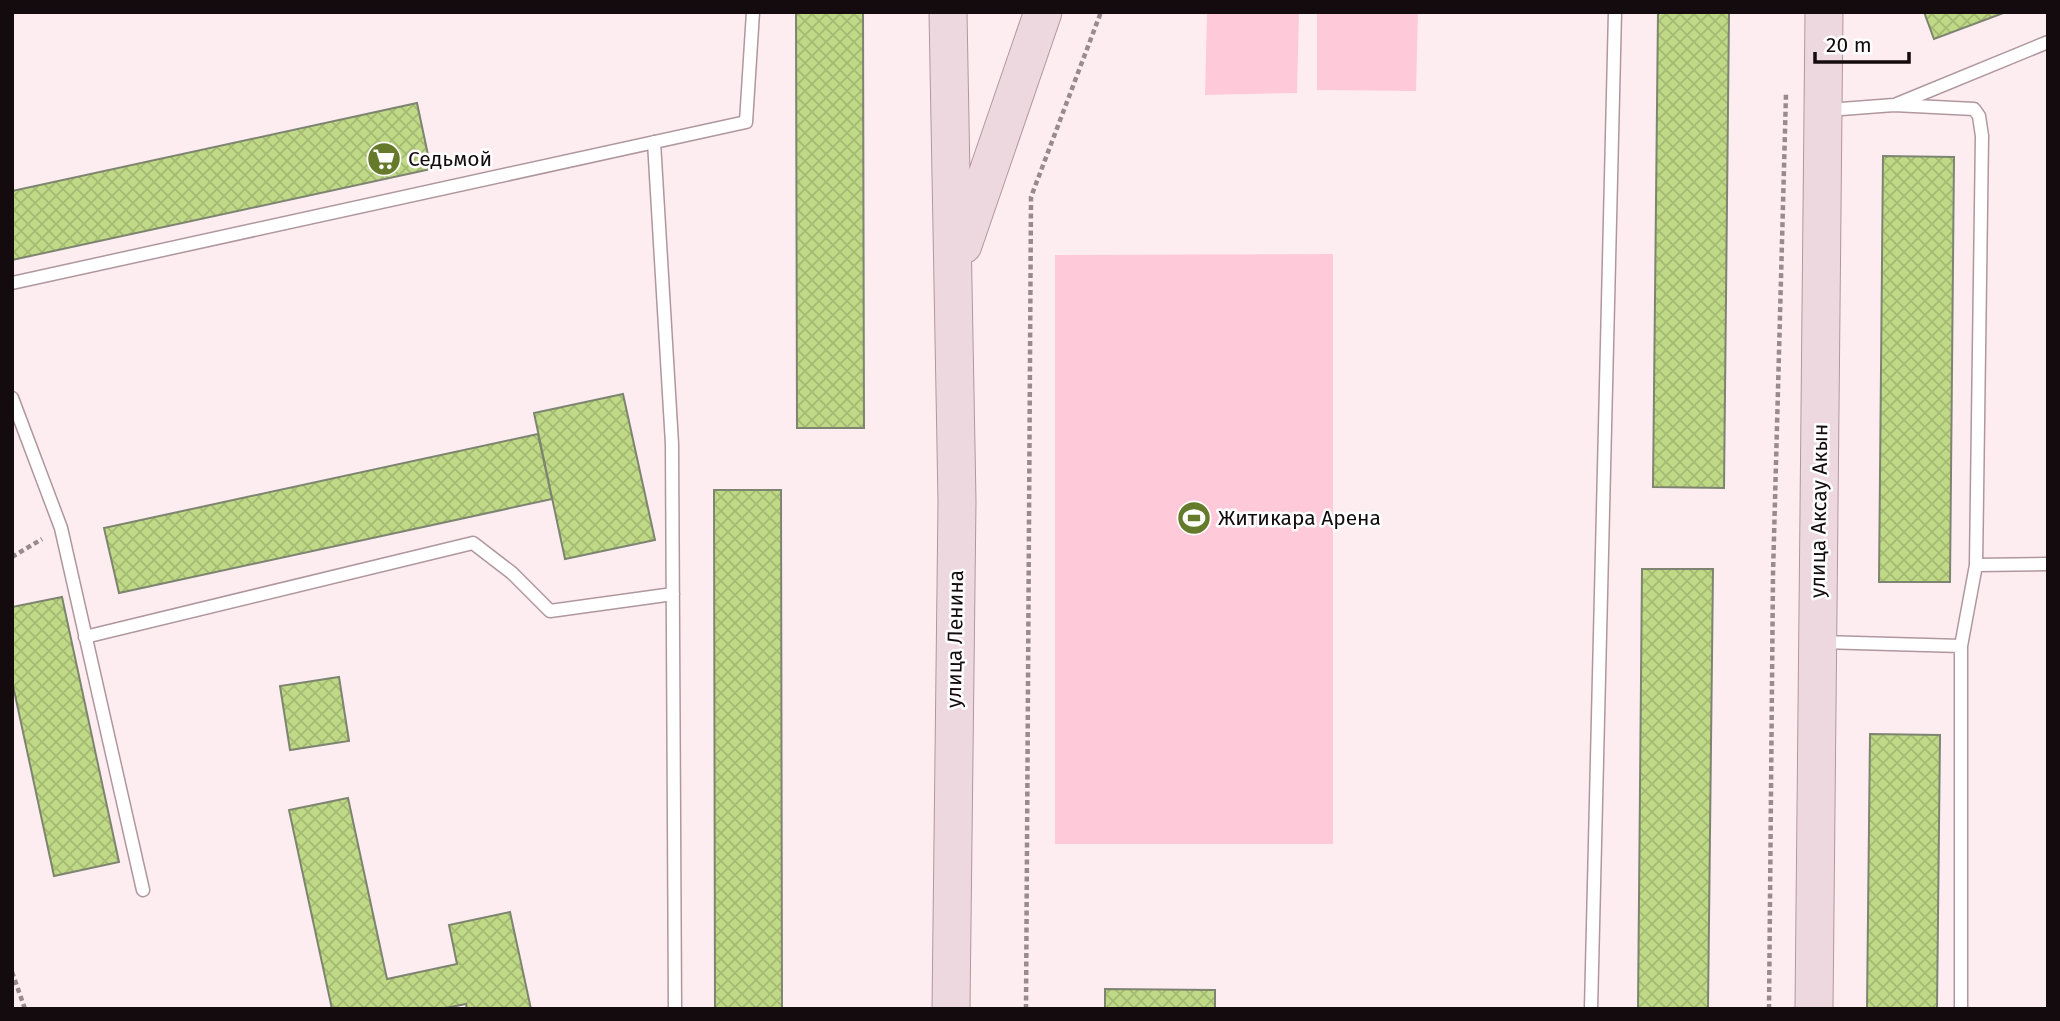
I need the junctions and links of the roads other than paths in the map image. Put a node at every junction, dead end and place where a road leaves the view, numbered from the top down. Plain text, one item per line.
1 (752, 12) edge
2 (948, 12) edge
3 (1043, 12) edge
4 (1615, 12) edge
5 (1824, 12) edge
6 (2048, 42) edge
7 (1894, 105) junction
8 (1823, 110) junction
9 (654, 142) junction
10 (955, 269) junction
11 (12, 283) edge
12 (12, 398) edge
13 (1976, 565) junction
14 (2048, 565) edge
15 (673, 594) junction
16 (85, 637) junction
17 (1818, 642) junction
18 (1961, 646) junction
19 (143, 890) dead end
20 (675, 1009) edge
21 (951, 1009) edge
22 (1591, 1009) edge
23 (1814, 1009) edge
24 (1961, 1009) edge

1 - 9 lane
2 - 10 street, улица Ленина
3 - 10 street
4 - 22 lane
5 - 8 street, улица Аксау Акын
6 - 7 lane
7 - 8 lane
7 - 13 lane
8 - 17 street, улица Аксау Акын
9 - 11 lane
9 - 15 lane
10 - 21 street, улица Ленина
12 - 16 lane
13 - 14 lane
13 - 18 lane
15 - 16 lane
15 - 20 lane
16 - 19 lane
17 - 18 lane
17 - 23 street, улица Аксау Акын
18 - 24 lane

